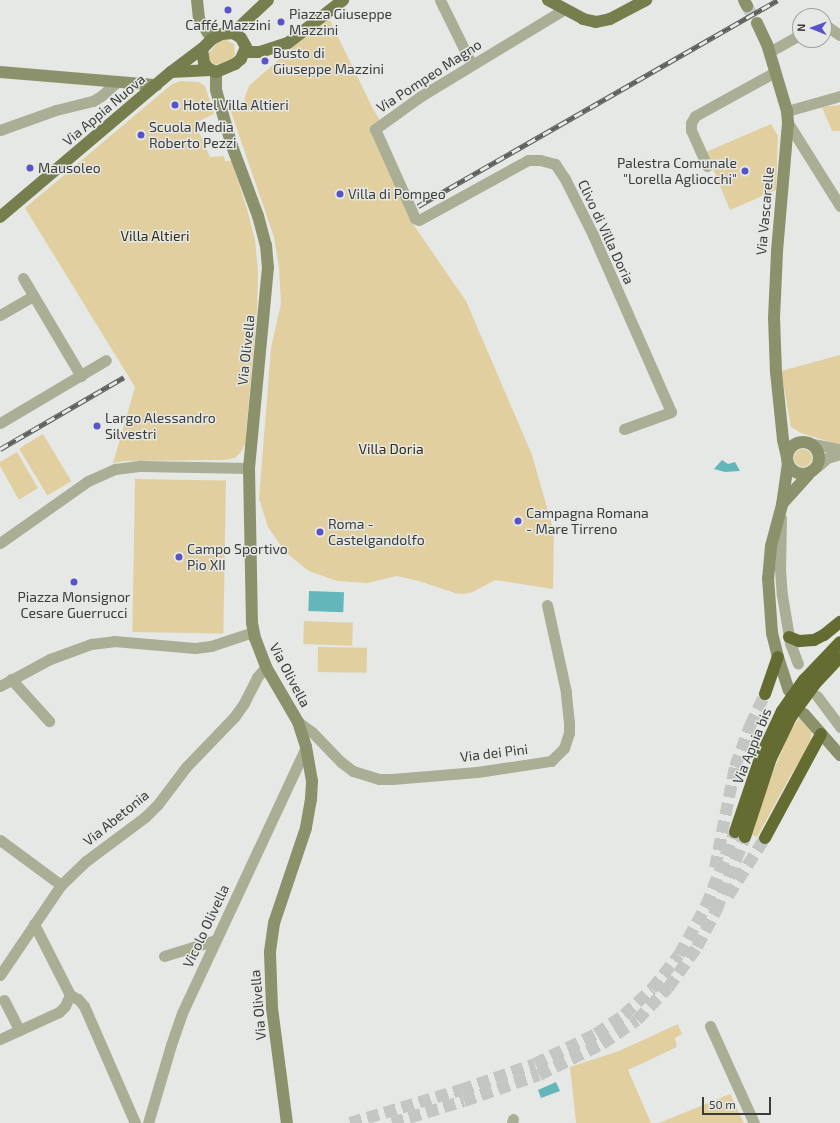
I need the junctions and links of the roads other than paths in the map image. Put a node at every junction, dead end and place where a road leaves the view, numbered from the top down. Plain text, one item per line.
1 (197, 0) edge
2 (268, 0) edge
3 (343, 0) edge
4 (440, 0) edge
5 (548, 0) edge
6 (646, 0) edge
7 (563, 10) junction
8 (757, 23) tunnel mouth
9 (233, 33) junction
10 (212, 38) junction
11 (792, 39) edge
12 (202, 49) junction
13 (245, 52) junction
14 (769, 52) junction
15 (472, 65) junction
16 (214, 71) junction
17 (0, 72) edge
18 (171, 72) junction
19 (775, 72) junction
20 (117, 82) junction
21 (156, 85) junction
22 (840, 96) edge
23 (788, 117) junction
24 (0, 130) edge
25 (707, 166) dead end
26 (840, 206) edge
27 (0, 217) edge
28 (415, 218) joint
29 (23, 278) dead end
30 (33, 296) junction
31 (0, 315) edge
32 (106, 360) dead end
33 (81, 376) junction
34 (781, 408) junction
35 (0, 423) edge
36 (624, 429) dead end
37 (805, 442) junction
38 (840, 449) edge
39 (840, 454) edge
40 (787, 460) junction
41 (249, 468) junction
42 (813, 470) junction
43 (782, 505) junction
44 (0, 543) edge
45 (547, 605) dead end
46 (840, 622) edge
47 (253, 632) junction
48 (789, 637) junction
49 (840, 642) edge
50 (778, 657) junction
51 (840, 657) edge
52 (798, 664) dead end
53 (266, 667) junction
54 (11, 679) junction
55 (0, 686) edge
56 (789, 690) dead end
57 (765, 694) tunnel mouth
58 (817, 696) dead end
59 (786, 714) junction
60 (804, 714) dead end
61 (49, 721) dead end
62 (298, 722) junction
63 (840, 727) edge
64 (821, 734) junction
65 (306, 746) junction
66 (840, 755) edge
67 (740, 834) tunnel mouth
68 (765, 838) tunnel mouth
69 (0, 840) edge
70 (61, 885) junction
71 (34, 924) junction
72 (216, 940) junction
73 (164, 956) dead end
74 (0, 975) edge
75 (70, 995) junction
76 (4, 1000) dead end
77 (710, 1026) dead end
78 (19, 1030) junction
79 (0, 1039) edge
80 (135, 1123) edge
81 (148, 1123) edge
82 (287, 1123) edge
83 (754, 1123) edge

1 - 10 main road
2 - 9 main road
3 - 13 main road
4 - 15 street
5 - 7 main road
6 - 7 main road
7 - 15 street, Via Pompeo Magno
8 - 14 main road, Via Vascarelle
9 - 10 main road
9 - 13 main road
10 - 12 main road
11 - 14 street
12 - 16 main road
12 - 18 main road, Via Appia Nuova
13 - 16 main road
14 - 19 main road, Via Vascarelle
15 - 28 street, Via Pompeo Magno
16 - 18 main road
16 - 41 main road, Via Olivella
17 - 20 main road
18 - 21 main road, Via Appia Nuova
19 - 23 main road, Via Vascarelle
19 - 25 street
20 - 21 main road
20 - 24 street
21 - 27 main road, Via Appia Nuova
22 - 23 street
23 - 26 street
23 - 34 main road, Via Vascarelle
28 - 36 street, Clivo di Villa Doria
29 - 30 street
30 - 31 street
30 - 33 street
32 - 33 street
33 - 35 street
34 - 37 main road, Via Vascarelle
34 - 40 main road, Via Vascarelle
37 - 38 street
37 - 40 main road
37 - 42 main road
39 - 42 street
40 - 42 main road
40 - 43 main road, Via Vascarelle
41 - 44 street
41 - 47 main road, Via Olivella
42 - 43 main road, Via Vascarelle
43 - 48 street
43 - 50 main road, Via Vascarelle
45 - 62 street, Via dei Pini
46 - 48 highway
47 - 53 main road, Via Olivella
47 - 54 street
48 - 52 street
49 - 59 highway, Via Appia bis, bridge
50 - 56 main road, Via Vascarelle
50 - 57 highway
51 - 59 highway, Via Appia bis, bridge
53 - 62 main road, Via Olivella
53 - 70 street, Via Abetonia
54 - 55 street
54 - 61 street
58 - 63 street
59 - 67 highway, Via Appia bis
60 - 64 main road
62 - 65 main road, Via Olivella
64 - 66 main road
64 - 68 highway
65 - 72 street, Vicolo Olivella
65 - 82 main road, Via Olivella
69 - 70 street
70 - 71 street, Via Abetonia
71 - 74 street, Via Abetonia
71 - 75 street
72 - 73 street
72 - 81 street, Vicolo Olivella
75 - 78 street
75 - 80 street
76 - 78 street
77 - 83 street
78 - 79 street

